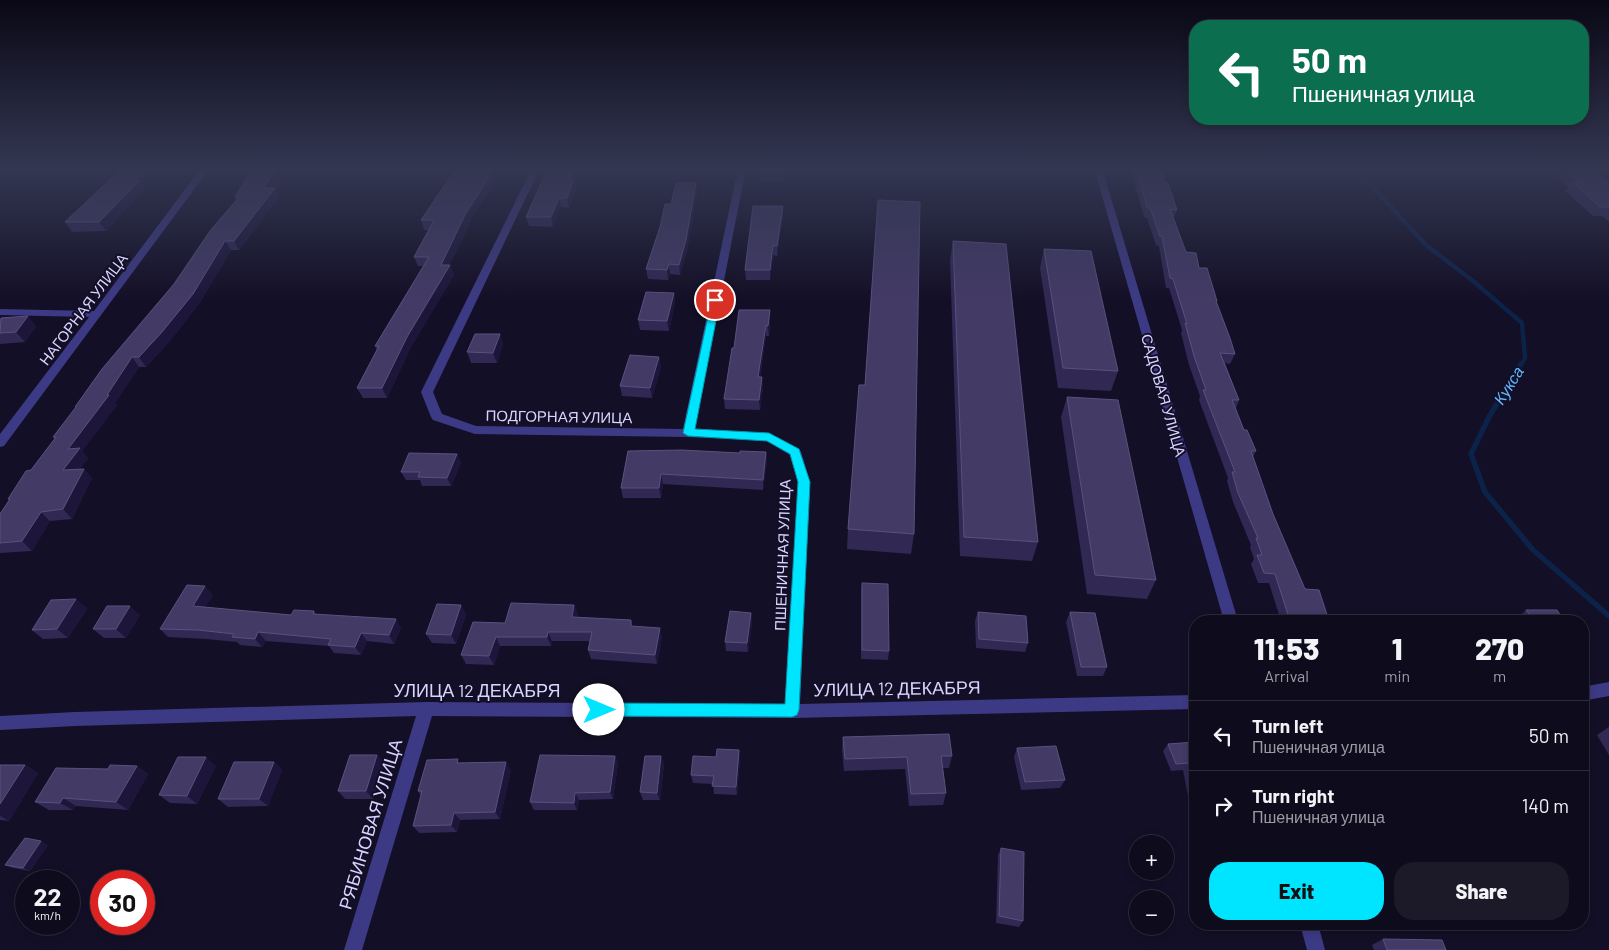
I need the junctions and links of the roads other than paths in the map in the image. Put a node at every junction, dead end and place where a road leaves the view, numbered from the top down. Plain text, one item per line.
1 (173, 212) edge
2 (514, 212) edge
3 (733, 212) edge
4 (1111, 212) edge
5 (0, 312) edge
6 (97, 314) junction
7 (688, 433) junction
8 (0, 443) edge
9 (1229, 615) edge
10 (1609, 689) edge
11 (1589, 693) edge
12 (1189, 702) edge
13 (426, 709) junction
14 (792, 710) junction
15 (0, 723) edge
16 (1311, 930) edge
17 (352, 950) edge
18 (1316, 950) edge

1 - 6 street, НАГОРНАЯ УЛИЦА
2 - 7 street, ПОДГОРНАЯ УЛИЦА
3 - 7 street
4 - 9 street, САДОВАЯ УЛИЦА
5 - 6 street
6 - 8 street, НАГОРНАЯ УЛИЦА
7 - 14 street, ПШЕНИЧНАЯ УЛИЦА
10 - 11 street
12 - 14 street, УЛИЦА 12 ДЕКАБРЯ
13 - 14 street, УЛИЦА 12 ДЕКАБРЯ
13 - 15 street, УЛИЦА 12 ДЕКАБРЯ
13 - 17 street, РЯБИНОВАЯ УЛИЦА
16 - 18 street

